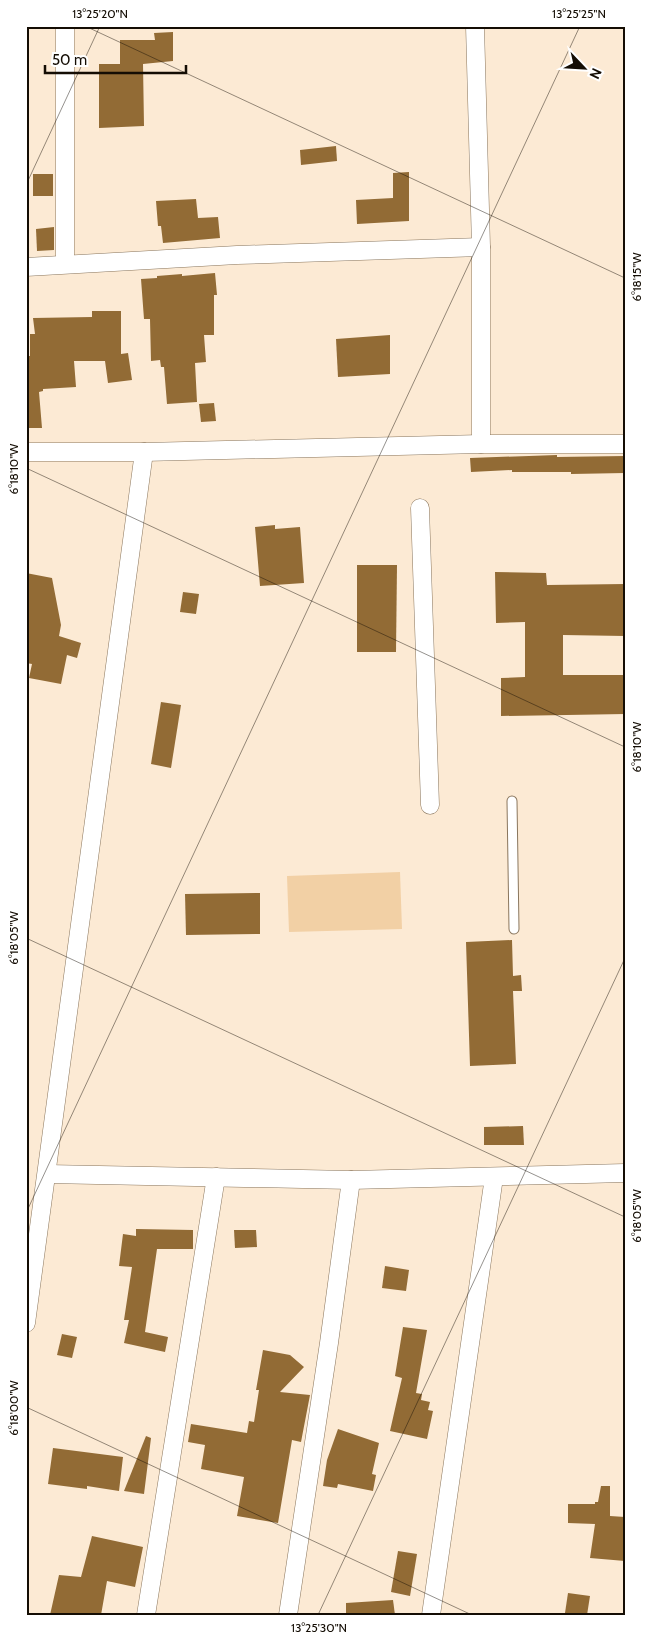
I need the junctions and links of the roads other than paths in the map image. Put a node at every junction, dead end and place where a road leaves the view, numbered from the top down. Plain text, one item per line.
1 (64, 26) edge
2 (475, 26) edge
3 (481, 247) junction
4 (65, 264) junction
5 (26, 267) edge
6 (481, 444) junction
7 (625, 444) edge
8 (26, 452) edge
9 (144, 452) junction
10 (420, 508) dead end
11 (512, 801) dead end
12 (430, 805) dead end
13 (514, 929) dead end
14 (625, 1173) edge
15 (47, 1174) junction
16 (216, 1177) junction
17 (494, 1177) junction
18 (351, 1180) junction
19 (26, 1323) edge
20 (146, 1615) edge
21 (288, 1615) edge
22 (430, 1615) edge

1 - 4 street
2 - 3 street
3 - 4 street
3 - 6 street
4 - 5 street
6 - 7 street
6 - 9 street
8 - 9 street
9 - 15 street
10 - 12 street
11 - 13 lane
14 - 17 street
15 - 16 street
15 - 19 street
16 - 18 street
16 - 20 street
17 - 18 street
17 - 22 street
18 - 21 street

